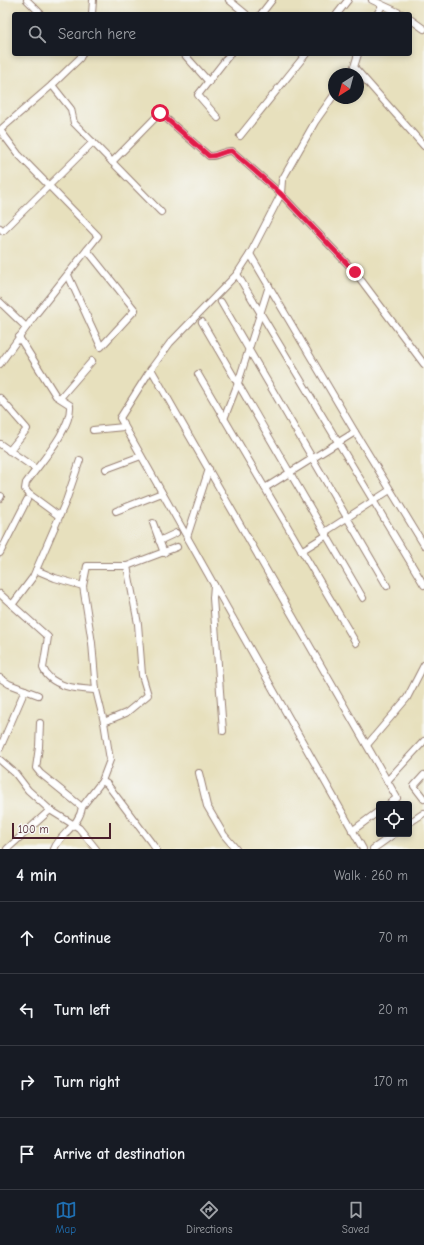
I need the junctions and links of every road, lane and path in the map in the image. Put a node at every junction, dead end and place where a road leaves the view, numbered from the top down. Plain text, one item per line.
1 (27, 0) edge
2 (93, 0) edge
3 (229, 0) edge
4 (272, 0) edge
5 (348, 0) edge
6 (372, 0) edge
7 (382, 6) junction
8 (39, 12) edge
9 (92, 12) edge
10 (244, 12) edge
11 (263, 12) edge
12 (339, 12) edge
13 (378, 12) edge
14 (397, 12) edge
15 (412, 20) edge
16 (424, 28) edge
17 (81, 56) edge
18 (186, 56) edge
19 (228, 56) edge
20 (304, 56) edge
21 (357, 56) edge
22 (354, 67) joint
23 (209, 82) junction
24 (52, 85) junction
25 (328, 104) edge
26 (218, 118) dead end
27 (0, 130) edge
28 (240, 136) dead end
29 (93, 142) junction
30 (424, 146) edge
31 (112, 162) junction
32 (50, 186) junction
33 (281, 194) junction
34 (161, 212) dead end
35 (0, 228) edge
36 (87, 250) junction
37 (250, 254) junction
38 (237, 274) junction
39 (68, 275) junction
40 (269, 286) junction
41 (0, 302) edge
42 (221, 302) dead end
43 (261, 313) junction
44 (202, 322) dead end
45 (26, 328) junction
46 (19, 337) junction
47 (249, 349) junction
48 (92, 361) dead end
49 (0, 363) edge
50 (424, 364) edge
51 (151, 369) junction
52 (198, 374) dead end
53 (238, 384) junction
54 (0, 398) edge
55 (60, 398) junction
56 (224, 419) junction
57 (124, 427) junction
58 (93, 430) dead end
59 (355, 432) junction
60 (339, 442) junction
61 (0, 444) edge
62 (9, 451) junction
63 (141, 456) junction
64 (313, 458) junction
65 (80, 460) dead end
66 (36, 469) junction
67 (106, 469) dead end
68 (209, 469) junction
69 (290, 472) junction
70 (265, 488) junction
71 (390, 490) junction
72 (162, 493) junction
73 (27, 500) dead end
74 (373, 500) junction
75 (116, 511) dead end
76 (59, 516) junction
77 (348, 517) junction
78 (153, 523) dead end
79 (176, 533) dead end
80 (326, 534) junction
81 (187, 537) junction
82 (159, 541) junction
83 (424, 545) edge
84 (177, 547) dead end
85 (301, 551) junction
86 (0, 553) edge
87 (164, 553) junction
88 (127, 566) junction
89 (36, 570) junction
90 (214, 585) junction
91 (424, 585) edge
92 (83, 586) junction
93 (387, 586) dead end
94 (0, 594) edge
95 (363, 598) dead end
96 (12, 605) junction
97 (356, 643) dead end
98 (424, 665) edge
99 (0, 678) edge
100 (25, 690) junction
101 (96, 690) junction
102 (38, 695) dead end
103 (104, 722) junction
104 (40, 723) dead end
105 (223, 731) dead end
106 (424, 741) edge
107 (366, 745) junction
108 (0, 748) edge
109 (0, 760) edge
110 (199, 773) dead end
111 (424, 775) edge
112 (102, 781) junction
113 (387, 781) junction
114 (424, 799) edge
115 (393, 801) edge
116 (82, 807) junction
117 (50, 810) junction
118 (376, 813) edge
119 (424, 813) edge
120 (412, 821) edge
121 (74, 825) junction
122 (352, 831) junction
123 (390, 837) edge
124 (7, 849) edge
125 (54, 849) edge
126 (96, 849) edge
127 (156, 849) edge
128 (236, 849) edge
129 (362, 849) edge
130 (373, 849) edge

1 - 8 street
2 - 9 street
3 - 10 street
4 - 11 street
5 - 12 street
6 - 7 street
7 - 13 street
7 - 14 street
15 - 16 street
17 - 24 street
18 - 23 street
19 - 23 street
20 - 28 street
21 - 22 street
22 - 30 street
23 - 26 street
24 - 27 street
24 - 29 street
25 - 33 street
27 - 32 street
29 - 31 street
29 - 32 street
31 - 33 street
31 - 34 street
32 - 35 street
32 - 36 street
33 - 37 street
33 - 50 street
36 - 39 street
36 - 39 street
37 - 38 street
37 - 40 street
38 - 43 street
38 - 51 street
39 - 45 street
40 - 43 street
40 - 59 street
41 - 45 street
42 - 47 street
43 - 47 street
43 - 60 street
44 - 53 street
45 - 46 street
46 - 49 street
46 - 55 street
47 - 53 street
47 - 64 street
48 - 55 street
51 - 57 street
51 - 68 street
52 - 56 street
53 - 56 street
53 - 69 street
54 - 62 street
55 - 66 street
56 - 70 street
57 - 58 street
57 - 63 street
59 - 60 street
59 - 71 street
60 - 64 street
60 - 74 street
61 - 62 street
62 - 66 street
63 - 67 street
63 - 72 street
64 - 69 street
64 - 77 street
65 - 76 street
66 - 76 street
68 - 81 street
68 - 107 street
69 - 70 street
69 - 80 street
70 - 85 street
71 - 74 street
71 - 83 street
72 - 75 street
72 - 81 street
73 - 86 street
74 - 77 street
74 - 91 street
76 - 89 street
77 - 80 street
77 - 93 street
78 - 82 street
79 - 82 street
80 - 85 street
80 - 95 street
81 - 90 street
82 - 87 street
84 - 87 street
85 - 97 street
87 - 88 street
88 - 92 street
88 - 103 street
89 - 92 street
89 - 96 street
90 - 105 street
90 - 122 street
92 - 101 street
94 - 96 street
96 - 101 street
98 - 107 street
99 - 100 street
100 - 102 street
100 - 108 street
101 - 103 street
103 - 112 street
104 - 116 street
106 - 113 street
107 - 113 street
109 - 117 street
110 - 128 street
111 - 114 street
112 - 116 street
112 - 127 street
113 - 115 street
116 - 121 street
117 - 121 street
117 - 124 street
118 - 122 street
119 - 120 street
121 - 125 street
121 - 126 street
122 - 129 street
123 - 130 street

